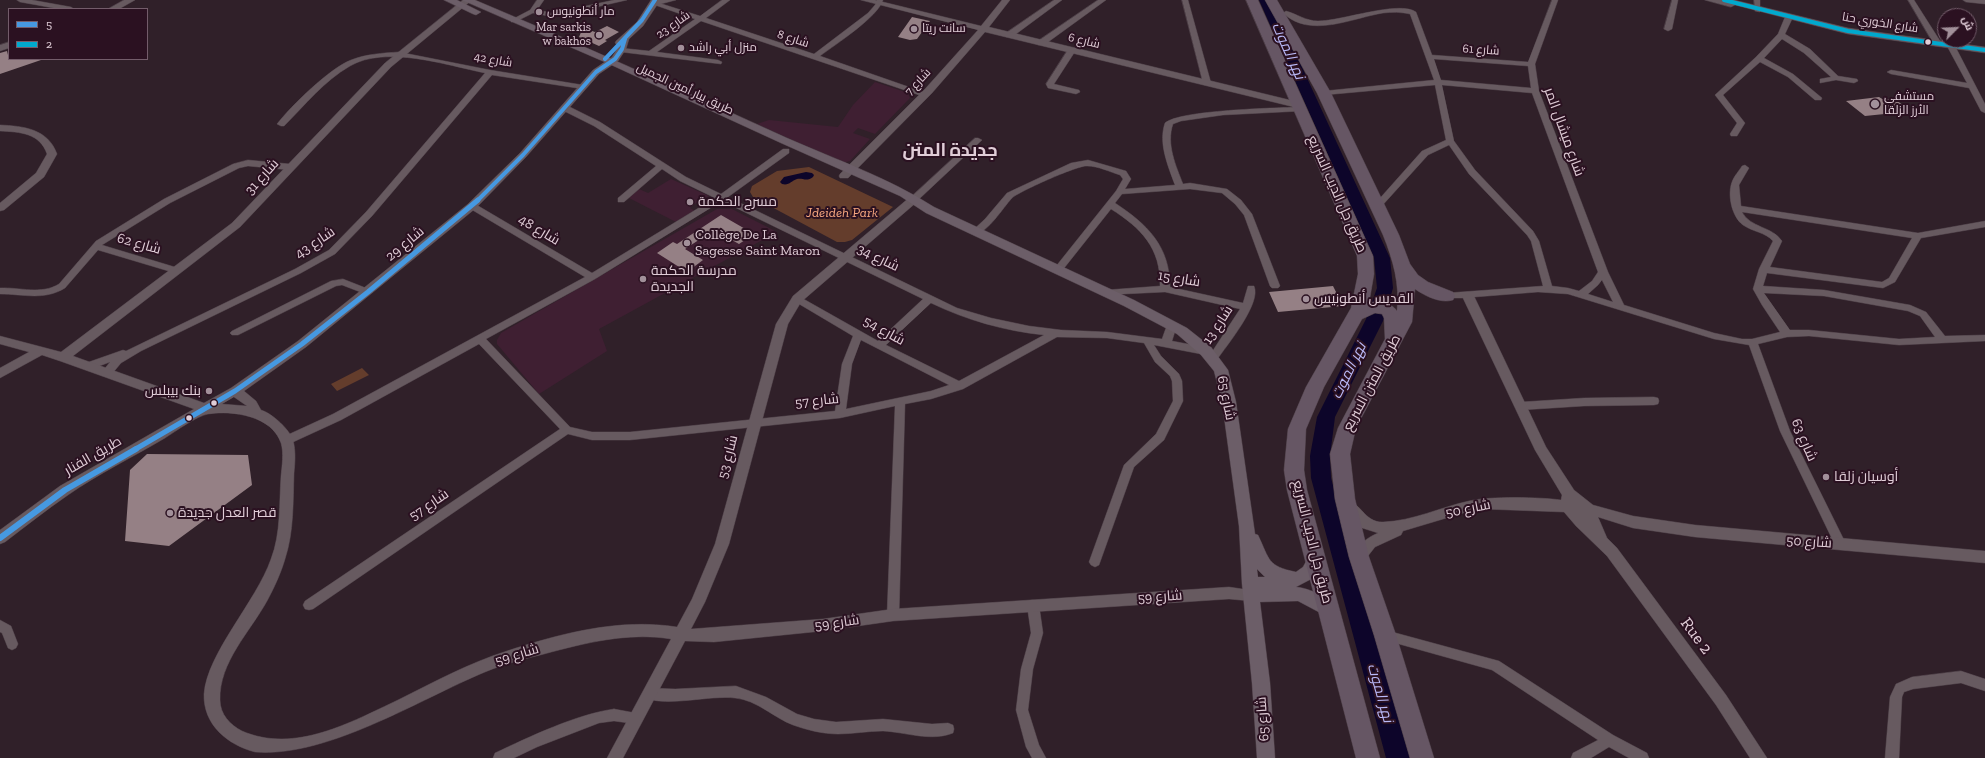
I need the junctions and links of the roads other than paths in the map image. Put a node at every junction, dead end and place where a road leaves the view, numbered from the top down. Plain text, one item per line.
1 (20, 0) edge
2 (131, 0) edge
3 (449, 0) edge
4 (542, 0) edge
5 (624, 0) edge
6 (672, 0) edge
7 (727, 0) edge
8 (865, 0) edge
9 (1006, 0) edge
10 (1059, 0) edge
11 (1103, 0) edge
12 (1185, 0) edge
13 (1246, 0) edge
14 (1271, 0) edge
15 (1278, 0) edge
16 (1555, 0) edge
17 (1676, 0) edge
18 (1709, 0) edge
19 (1724, 0) edge
20 (1910, 0) edge
21 (1966, 0) edge
22 (654, 1) edge
23 (466, 2) edge
24 (879, 2) edge
25 (1985, 2) edge
26 (1397, 3) dead end
27 (1254, 6) edge
28 (1757, 6) edge
29 (65, 8) edge
30 (114, 8) edge
31 (532, 11) junction
32 (1286, 14) junction
33 (1334, 14) dead end
34 (1789, 17) junction
35 (700, 19) junction
36 (513, 21) junction
37 (984, 28) junction
38 (1668, 29) dead end
39 (1009, 35) junction
40 (1781, 35) junction
41 (625, 39) junction
42 (1937, 42) edge
43 (1041, 43) junction
44 (1937, 44) edge
45 (1952, 48) edge
46 (1968, 48) edge
47 (621, 50) junction
48 (1072, 50) junction
49 (1985, 50) edge
50 (651, 53) junction
51 (399, 54) junction
52 (1430, 57) junction
53 (815, 58) junction
54 (1759, 59) junction
55 (718, 62) dead end
56 (604, 64) junction
57 (1531, 64) junction
58 (1309, 66) junction
59 (490, 72) junction
60 (1891, 72) dead end
61 (1836, 78) junction
62 (1823, 81) dead end
63 (1854, 81) dead end
64 (1438, 82) junction
65 (1207, 83) junction
66 (1971, 86) junction
67 (584, 87) junction
68 (1535, 91) junction
69 (1076, 92) dead end
70 (1324, 93) junction
71 (925, 94) junction
72 (1818, 98) dead end
73 (565, 108) junction
74 (1299, 108) junction
75 (1985, 111) edge
76 (281, 124) dead end
77 (0, 128) edge
78 (1734, 134) dead end
79 (978, 140) dead end
80 (1450, 141) junction
81 (786, 151) junction
82 (661, 166) junction
83 (290, 167) junction
84 (1744, 168) dead end
85 (847, 173) junction
86 (1180, 187) junction
87 (1119, 192) junction
88 (721, 198) junction
89 (621, 200) dead end
90 (911, 202) junction
91 (1110, 205) junction
92 (472, 206) junction
93 (1377, 206) junction
94 (1, 207) edge
95 (1736, 208) junction
96 (1985, 224) edge
97 (975, 232) junction
98 (1918, 236) junction
99 (95, 246) junction
100 (845, 257) junction
101 (1402, 263) junction
102 (1764, 269) junction
103 (175, 270) junction
104 (1058, 270) junction
105 (1603, 272) junction
106 (592, 277) junction
107 (1274, 286) dead end
108 (1251, 288) dead end
109 (1548, 288) junction
110 (1165, 289) junction
111 (1758, 289) junction
112 (0, 291) edge
113 (368, 292) junction
114 (1106, 293) junction
115 (1581, 294) junction
116 (1447, 296) junction
117 (1468, 296) junction
118 (930, 298) junction
119 (797, 299) junction
120 (1620, 306) junction
121 (1247, 307) junction
122 (1363, 311) junction
123 (1400, 318) junction
124 (1172, 325) junction
125 (235, 333) dead end
126 (1056, 333) junction
127 (859, 334) junction
128 (1787, 334) junction
129 (1985, 338) edge
130 (480, 339) junction
131 (0, 340) edge
132 (1942, 340) junction
133 (1148, 341) junction
134 (1752, 342) junction
135 (1166, 343) junction
136 (879, 346) junction
137 (138, 349) junction
138 (40, 351) junction
139 (1210, 355) junction
140 (62, 357) junction
141 (89, 366) junction
142 (107, 372) junction
143 (0, 374) edge
144 (959, 386) junction
145 (234, 391) junction
146 (1654, 401) dead end
147 (900, 403) junction
148 (1521, 406) junction
149 (207, 409) junction
150 (257, 413) junction
151 (840, 414) junction
152 (754, 422) junction
153 (567, 430) junction
154 (287, 440) junction
155 (1344, 499) junction
156 (1570, 506) junction
157 (1590, 514) junction
158 (1424, 520) junction
159 (1247, 526) junction
160 (0, 538) edge
161 (1600, 539) junction
162 (1840, 544) junction
163 (1359, 557) junction
164 (1985, 557) edge
165 (1315, 561) junction
166 (1095, 562) dead end
167 (1295, 579) junction
168 (1250, 589) junction
169 (309, 605) dead end
170 (1033, 605) junction
171 (1330, 611) junction
172 (894, 615) junction
173 (0, 625) edge
174 (681, 634) junction
175 (1385, 635) junction
176 (12, 644) dead end
177 (1985, 685) edge
178 (649, 694) junction
179 (636, 718) junction
180 (948, 729) dead end
181 (1608, 739) junction
182 (500, 758) edge
183 (617, 758) edge
184 (1038, 758) edge
185 (1266, 758) edge
186 (1368, 758) edge
187 (1422, 758) edge
188 (1578, 758) edge
189 (1642, 758) edge
190 (1759, 758) edge
191 (1892, 758) edge

1 - 29 street
2 - 30 street
3 - 23 main road, طريق بيار أمين الجميل
4 - 31 street
5 - 31 street
6 - 22 street
7 - 35 street, شارع 23
8 - 24 street, شارع 6
9 - 37 street, شارع 7
10 - 39 street
11 - 43 street
12 - 65 street
13 - 27 highway, طريق جل الديب السريع
14 - 58 highway
15 - 32 highway
16 - 57 street, شارع ميشال المر
17 - 38 street
18 - 28 street, شارع الخوري حنا
19 - 28 street, شارع الخوري حنا
20 - 42 street
21 - 25 street
22 - 35 street, شارع 8
22 - 41 street, شارع 29
23 - 36 main road, طريق بيار أمين الجميل
23 - 51 street, شارع 31
23 - 56 main road, طريق بيار أمين الجميل
24 - 37 street, شارع 6
24 - 53 street
26 - 52 street
27 - 74 highway, طريق جل الديب السريع
28 - 34 street, شارع الخوري حنا
31 - 36 street
32 - 33 street
32 - 58 highway
34 - 40 street
34 - 44 street, شارع الخوري حنا
35 - 50 street, شارع 23
35 - 53 street, شارع 8
36 - 56 main road, طريق بيار أمين الجميل
37 - 39 street, شارع 6
37 - 71 street, شارع 7
39 - 43 street, شارع 6
40 - 54 street
40 - 61 street
41 - 47 street, شارع 29
41 - 56 street, شارع 29
43 - 48 street, شارع 6
45 - 66 street
46 - 49 street, شارع الخوري حنا
47 - 50 street
47 - 56 street, شارع 29
48 - 65 street, شارع 6
48 - 69 street
50 - 55 street
51 - 59 street, شارع 42
51 - 76 street, شارع 42
51 - 83 street, شارع 31
52 - 57 street, شارع 61
52 - 64 street
53 - 71 street, شارع 8
54 - 72 street
54 - 78 street
56 - 67 street, شارع 29
56 - 81 main road, طريق بيار أمين الجميل
56 - 85 main road, طريق بيار أمين الجميل
57 - 68 street, شارع ميشال المر
58 - 70 highway, طريق المتن السريع
59 - 67 street, شارع 42
59 - 137 street, شارع 43
60 - 66 street
61 - 62 street
61 - 63 street
64 - 68 street
64 - 70 street
64 - 80 street
65 - 74 street, شارع 6
66 - 75 street
67 - 73 street, شارع 29
68 - 105 street, شارع ميشال المر
70 - 93 highway, طريق المتن السريع
71 - 85 street, شارع 7
73 - 82 street, شارع 34
73 - 92 street, شارع 29
74 - 86 street
74 - 122 highway, طريق جل الديب السريع
77 - 94 street
79 - 90 street
80 - 93 street
80 - 109 street
81 - 85 main road, طريق بيار أمين الجميل
81 - 88 street
82 - 88 street, شارع 34
82 - 89 street
83 - 99 street
83 - 103 street, شارع 31
84 - 95 street
85 - 90 main road, طريق بيار أمين الجميل
86 - 87 street
86 - 107 street
87 - 91 street
87 - 97 street
88 - 100 street, شارع 34
88 - 106 street
90 - 97 main road, شارع 65
90 - 100 street, شارع 53
91 - 104 street
91 - 110 street
92 - 106 street, شارع 48
92 - 113 street, شارع 29
93 - 101 highway, طريق المتن السريع
95 - 98 street
95 - 102 street
96 - 98 street
97 - 104 main road, شارع 65
98 - 102 street
99 - 103 street, شارع 62
99 - 112 street
100 - 118 street, شارع 34
100 - 119 street, شارع 53
101 - 116 highway
101 - 123 highway, طريق المتن السريع
102 - 111 street
103 - 140 street, شارع 31
104 - 114 main road, شارع 65
105 - 115 street
105 - 120 street, شارع ميشال المر
106 - 130 street
108 - 121 street
109 - 115 street
109 - 117 street
110 - 114 street, شارع 15
110 - 121 street, شارع 15
111 - 128 street
111 - 132 street
113 - 125 street
113 - 145 street, شارع 29
114 - 124 main road, شارع 65
115 - 120 street
116 - 117 street
116 - 123 highway
117 - 148 street
118 - 126 street, شارع 34
118 - 136 street
119 - 127 street, شارع 54
119 - 152 street, شارع 53
120 - 134 street
121 - 139 street, شارع 13
122 - 123 highway
122 - 165 highway, طريق جل الديب السريع
123 - 155 highway, طريق المتن السريع
124 - 135 street
124 - 139 main road, شارع 65
126 - 133 street, شارع 34
126 - 144 street, شارع 57
127 - 136 street, شارع 54
127 - 151 street
128 - 132 street
128 - 134 street
129 - 132 street
130 - 153 street
130 - 154 street
131 - 138 street
133 - 135 street, شارع 34
133 - 166 street
134 - 162 street, شارع 63
135 - 139 street, شارع 34
136 - 144 street, شارع 54
137 - 141 street
137 - 142 street, شارع 43
138 - 140 street
138 - 143 street
139 - 159 main road, شارع 65
140 - 141 street
141 - 142 street
142 - 149 street
144 - 147 street, شارع 57
145 - 149 street, شارع 29
145 - 150 street
146 - 148 street
147 - 151 street, شارع 57
147 - 172 street
148 - 156 street
149 - 150 street
149 - 160 street, طريق الفنار
150 - 154 street
151 - 152 street, شارع 57
152 - 153 street, شارع 57
152 - 174 street, شارع 53
153 - 169 street, شارع 57
154 - 174 street, شارع 59
155 - 158 street, شارع 50
155 - 163 highway, طريق المتن السريع
156 - 157 street, شارع 50
156 - 157 street
156 - 158 street, شارع 50
156 - 161 street, Rue 2
157 - 161 street, Rue 2
157 - 162 street, شارع 50
158 - 163 street, شارع 50
159 - 167 main road
159 - 168 main road, شارع 65
161 - 190 street, Rue 2
162 - 164 street, شارع 50
163 - 175 highway, طريق المتن السريع
165 - 167 main road
165 - 171 highway, طريق جل الديب السريع
167 - 168 main road
168 - 170 street, شارع 59
168 - 171 main road
168 - 185 main road, شارع 65
170 - 172 street, شارع 59
170 - 184 street
171 - 186 highway, طريق جل الديب السريع
172 - 174 street, شارع 59
173 - 176 street
174 - 178 street, شارع 53
175 - 181 street
175 - 187 highway, طريق المتن السريع
177 - 191 street
178 - 179 street, شارع 53
178 - 180 street
179 - 182 street
179 - 183 street, شارع 53
181 - 188 street
181 - 189 street

